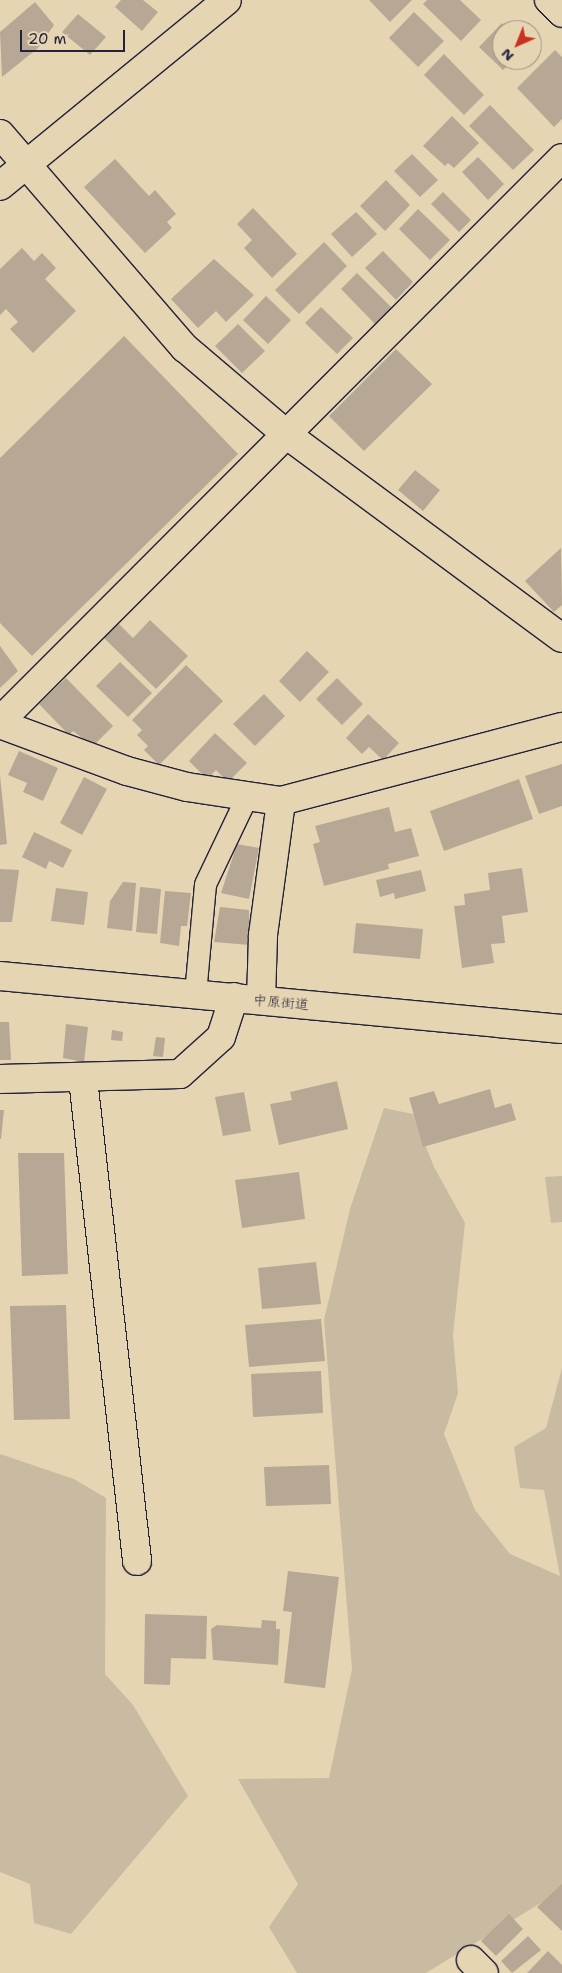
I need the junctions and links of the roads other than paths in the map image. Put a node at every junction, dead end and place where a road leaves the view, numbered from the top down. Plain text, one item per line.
1 (227, 0) edge
2 (549, 0) edge
3 (562, 14) edge
4 (0, 134) edge
5 (562, 158) edge
6 (24, 162) junction
7 (0, 186) edge
8 (286, 434) junction
9 (562, 638) edge
10 (0, 722) edge
11 (562, 727) edge
12 (248, 796) junction
13 (281, 802) junction
14 (0, 976) edge
15 (195, 994) junction
16 (234, 998) junction
17 (261, 1000) junction
18 (562, 1029) edge
19 (0, 1079) edge
20 (83, 1079) junction
21 (137, 1561) dead end

1 - 6 street
2 - 3 street
4 - 6 street
5 - 8 street
6 - 7 street
6 - 8 street
8 - 9 street
8 - 10 street
10 - 12 street
11 - 13 street
12 - 13 street
12 - 15 lane
13 - 17 street
14 - 15 street, 中原街道
15 - 16 street, 中原街道
16 - 17 street, 中原街道
16 - 20 street
17 - 18 street, 中原街道
19 - 20 street
20 - 21 street

